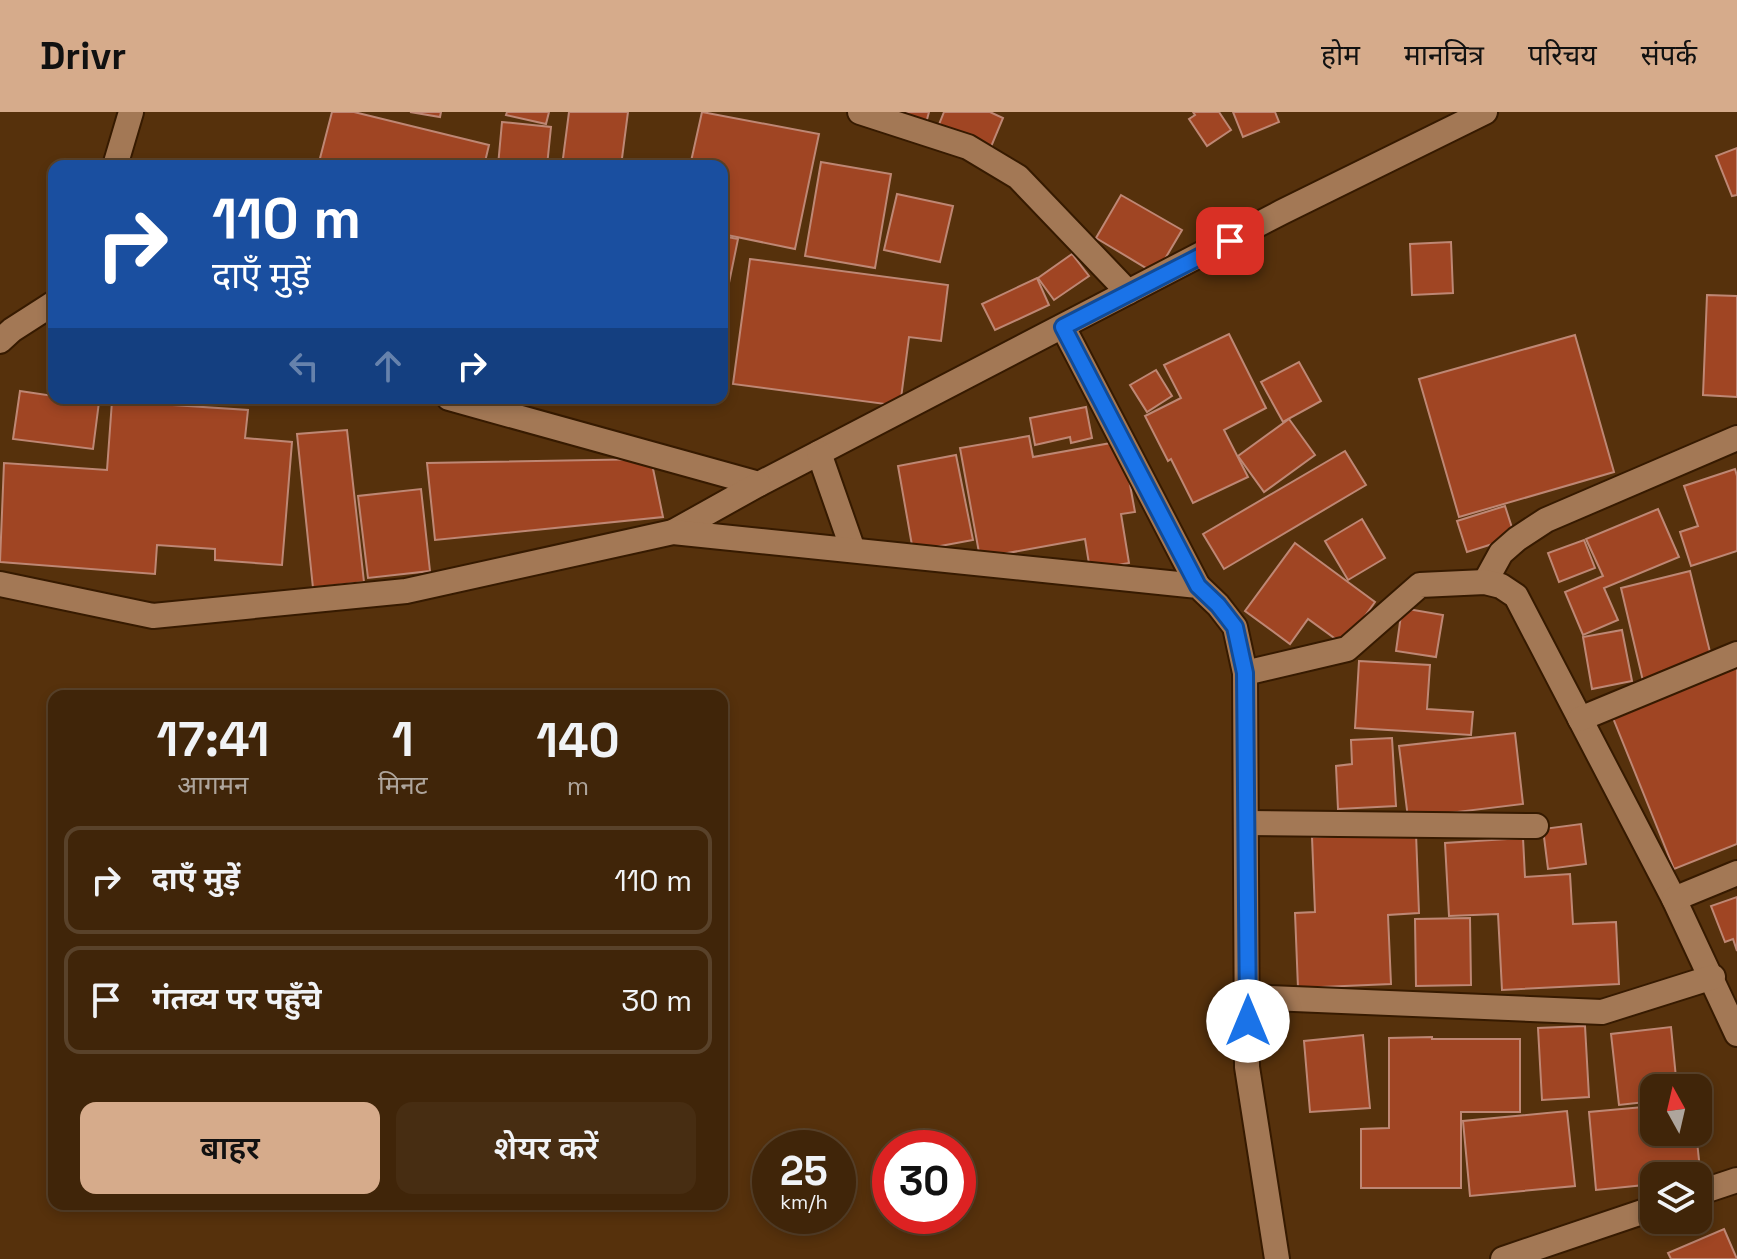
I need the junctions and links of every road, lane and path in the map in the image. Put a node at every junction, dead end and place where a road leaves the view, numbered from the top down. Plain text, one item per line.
1 (131, 112) edge
2 (860, 112) edge
3 (1485, 112) edge
4 (117, 160) edge
5 (1128, 292) junction
6 (48, 307) edge
7 (1063, 327) junction
8 (0, 341) edge
9 (471, 404) edge
10 (1737, 438) edge
11 (819, 453) junction
12 (759, 484) junction
13 (673, 532) junction
14 (853, 550) junction
15 (1475, 582) junction
16 (0, 584) edge
17 (1198, 586) junction
18 (1737, 654) edge
19 (1245, 673) junction
20 (1580, 719) junction
21 (1246, 823) junction
22 (1536, 826) dead end
23 (1737, 873) edge
24 (1674, 899) junction
25 (1703, 980) junction
26 (1248, 997) junction
27 (1737, 1034) edge
28 (1640, 1213) edge
29 (1277, 1259) edge
30 (1503, 1259) edge

1 - 4 street
2 - 5 street
3 - 5 street
5 - 7 street
6 - 8 street
7 - 11 street
7 - 17 street
9 - 12 street
10 - 15 street
11 - 12 street
11 - 14 street
12 - 13 street
13 - 14 street
13 - 16 street
14 - 17 street
15 - 19 street
15 - 20 street
17 - 19 street
18 - 20 street
19 - 21 street
20 - 24 street
21 - 22 street
21 - 26 street
23 - 24 street
24 - 25 street
25 - 26 street
25 - 27 street
26 - 29 street
28 - 30 street

